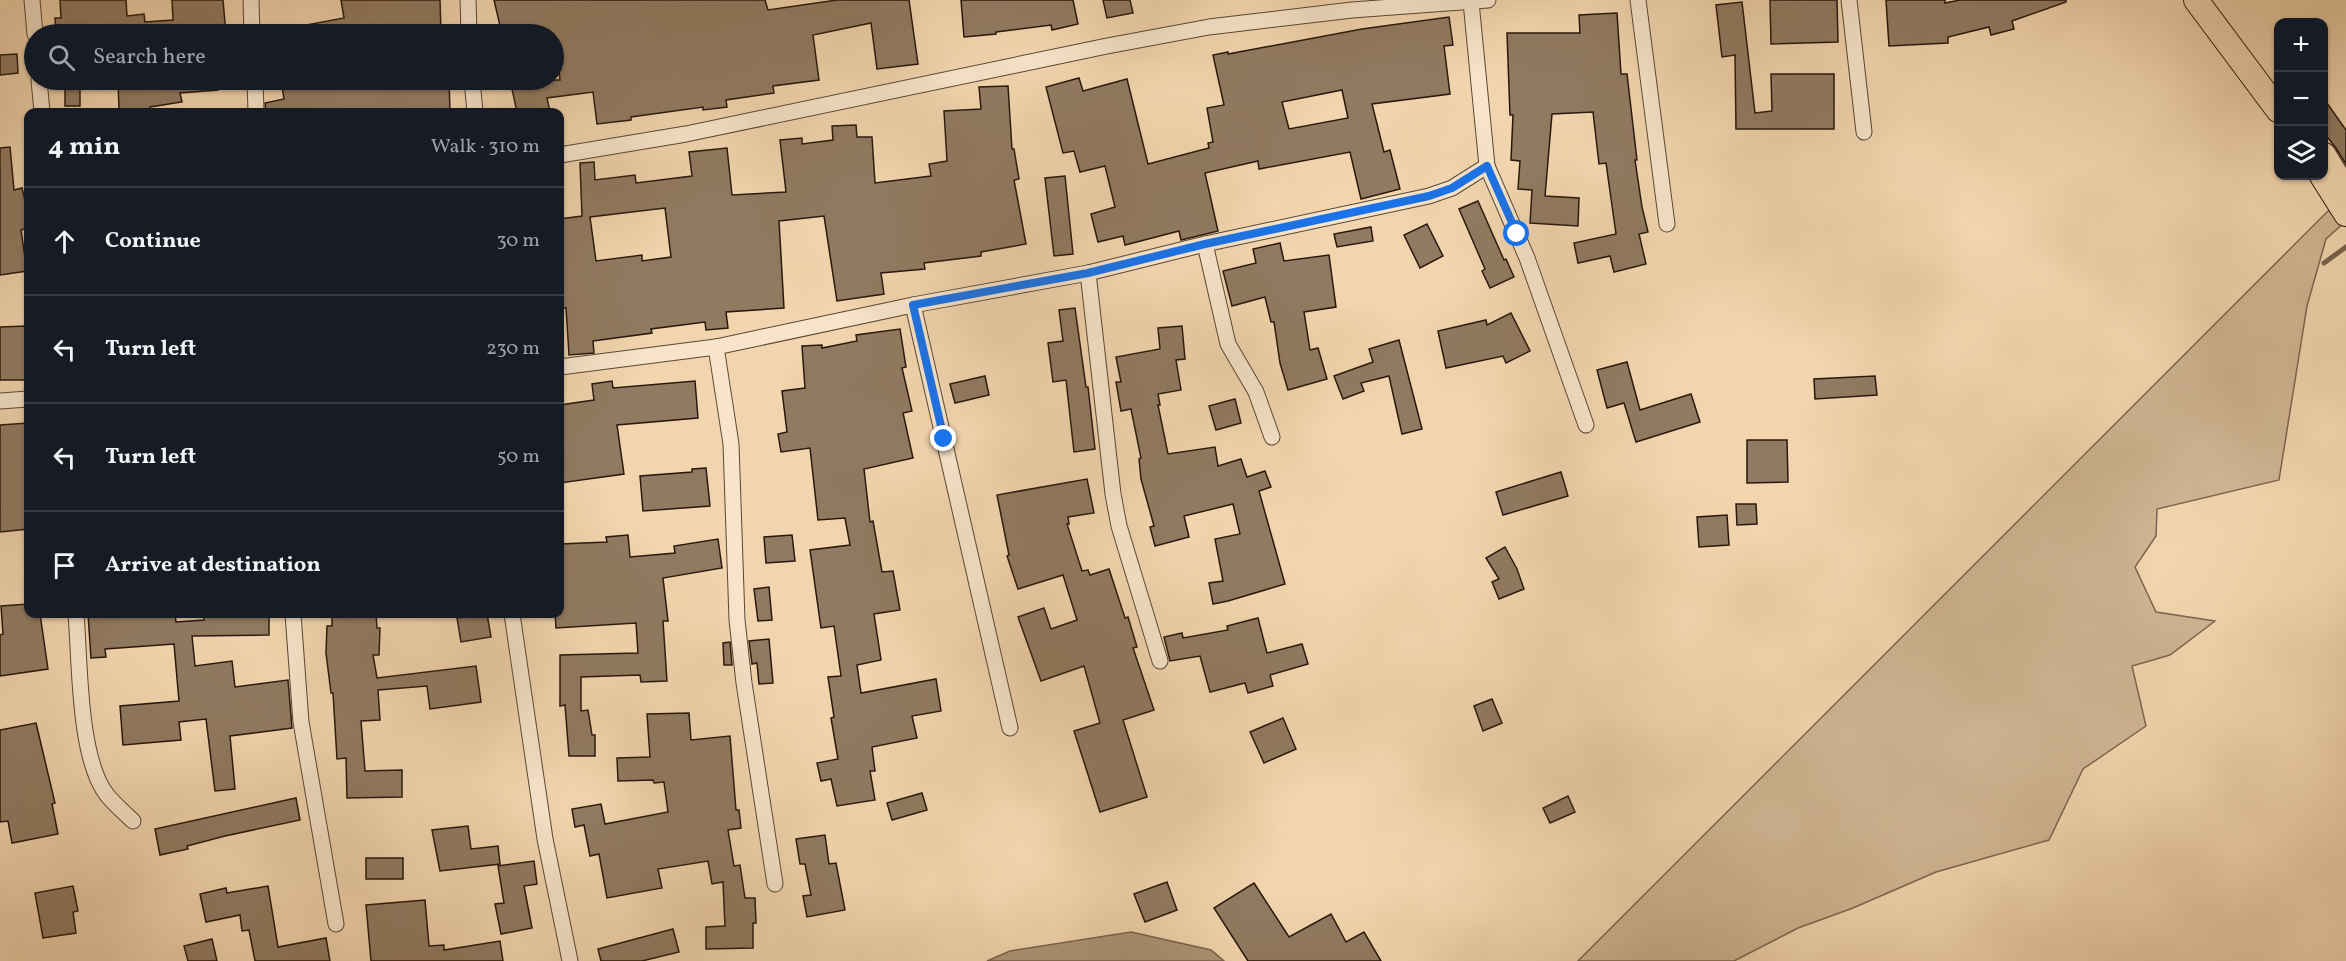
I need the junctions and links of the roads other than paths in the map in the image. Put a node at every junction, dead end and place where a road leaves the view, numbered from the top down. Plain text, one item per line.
1 (32, 0) edge
2 (251, 0) edge
3 (468, 0) edge
4 (1488, 0) edge
5 (1638, 0) edge
6 (1849, 0) edge
7 (2196, 0) edge
8 (2211, 0) edge
9 (1471, 2) junction
10 (1351, 5) edge
11 (34, 24) edge
12 (252, 24) edge
13 (469, 24) edge
14 (2274, 84) edge
15 (40, 90) edge
16 (255, 90) edge
17 (473, 90) edge
18 (2274, 105) edge
19 (42, 108) edge
20 (256, 108) edge
21 (475, 108) edge
22 (1864, 132) dead end
23 (564, 154) edge
24 (2328, 162) edge
25 (1487, 166) junction
26 (2325, 180) edge
27 (2346, 191) edge
28 (2346, 214) edge
29 (1667, 224) dead end
30 (1205, 244) junction
31 (1088, 273) junction
32 (913, 305) junction
33 (716, 347) junction
34 (564, 366) edge
35 (24, 399) edge
36 (0, 400) edge
37 (1586, 425) dead end
38 (1272, 437) dead end
39 (76, 618) edge
40 (293, 618) edge
41 (513, 618) edge
42 (1160, 661) dead end
43 (1010, 729) dead end
44 (133, 821) dead end
45 (775, 884) dead end
46 (336, 924) dead end
47 (570, 961) edge

1 - 11 street
2 - 12 street
3 - 13 street
4 - 9 street
5 - 29 street
6 - 22 street
7 - 18 main road
8 - 14 main road
9 - 10 street
9 - 25 street
10 - 23 street
15 - 19 street
16 - 20 street
17 - 21 street
24 - 27 main road
25 - 30 street
25 - 37 street
26 - 28 main road
30 - 31 street
30 - 38 street
31 - 32 street
31 - 42 street
32 - 33 street
32 - 43 street
33 - 34 street
33 - 45 street
35 - 36 street
39 - 44 street
40 - 46 street
41 - 47 street

